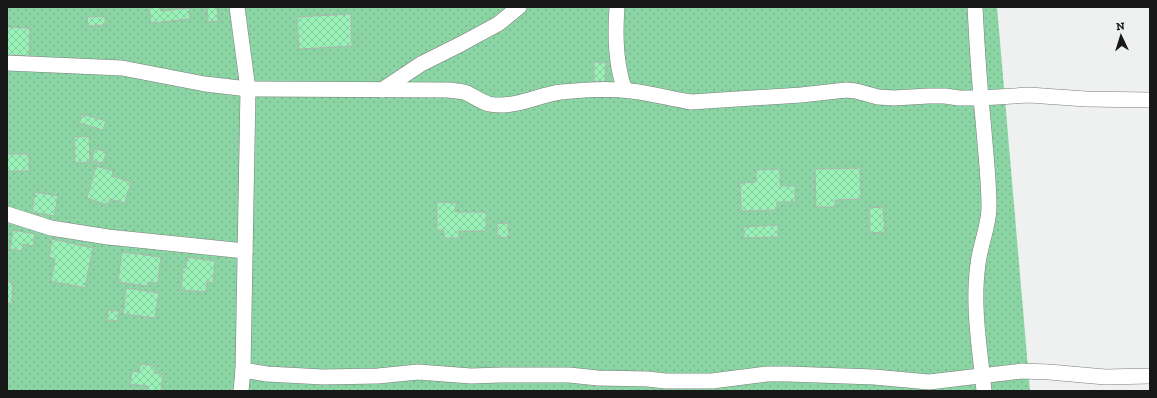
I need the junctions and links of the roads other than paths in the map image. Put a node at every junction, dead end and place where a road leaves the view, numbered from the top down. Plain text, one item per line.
1 (237, 7) edge
2 (519, 7) edge
3 (617, 7) edge
4 (975, 7) edge
5 (7, 63) edge
6 (248, 89) junction
7 (382, 90) junction
8 (625, 90) junction
9 (981, 98) junction
10 (1150, 100) edge
11 (7, 214) edge
12 (245, 252) junction
13 (243, 370) junction
14 (1150, 376) edge
15 (983, 384) edge
16 (241, 391) edge

1 - 6 street
2 - 7 street
3 - 8 street
4 - 9 street
5 - 6 street
6 - 7 street
6 - 12 street
7 - 8 street
8 - 9 street
9 - 10 street
9 - 15 street
11 - 12 street
12 - 13 street
13 - 15 street
13 - 16 street
14 - 15 street

